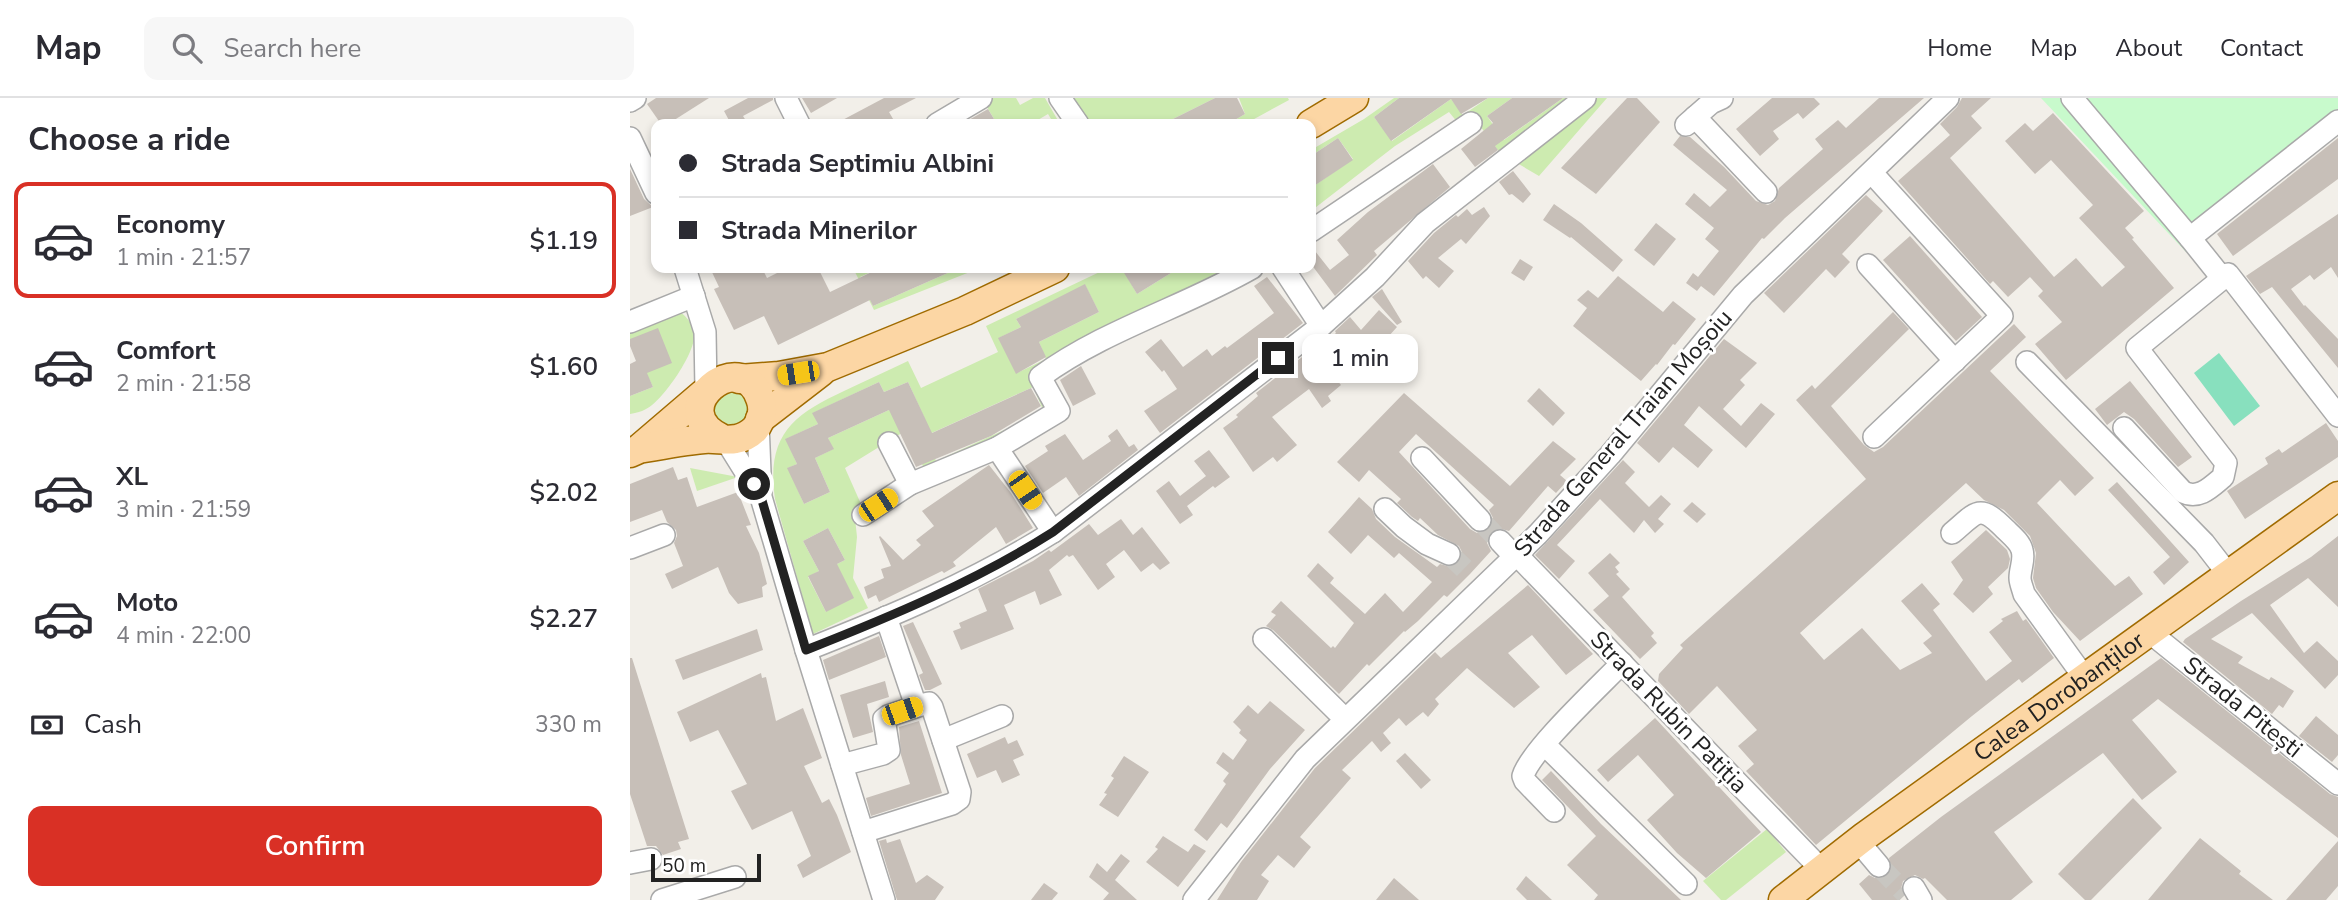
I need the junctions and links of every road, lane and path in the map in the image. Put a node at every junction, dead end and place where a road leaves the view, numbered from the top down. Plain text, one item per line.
1 (635, 98) edge
2 (786, 98) edge
3 (981, 98) edge
4 (1060, 98) edge
5 (1354, 98) edge
6 (1585, 98) edge
7 (1722, 98) edge
8 (1948, 98) edge
9 (2073, 98) edge
10 (630, 101) edge
11 (943, 113) edge
12 (796, 119) edge
13 (1074, 119) edge
14 (1316, 121) edge
15 (2338, 121) edge
16 (1471, 122) dead end
17 (630, 138) edge
18 (1872, 173) junction
19 (651, 182) edge
20 (1766, 192) dead end
21 (1316, 228) edge
22 (2190, 238) junction
23 (1868, 265) dead end
24 (687, 273) edge
25 (1044, 273) edge
26 (1243, 273) edge
27 (1286, 273) edge
28 (2222, 278) junction
29 (694, 296) junction
30 (630, 322) edge
31 (1321, 326) junction
32 (705, 332) junction
33 (1955, 361) junction
34 (2027, 362) dead end
35 (828, 367) junction
36 (737, 378) junction
37 (705, 392) junction
38 (2338, 416) edge
39 (759, 421) junction
40 (2124, 428) dead end
41 (1874, 437) dead end
42 (723, 438) junction
43 (888, 443) dead end
44 (997, 448) junction
45 (635, 451) edge
46 (1422, 458) dead end
47 (910, 484) junction
48 (2338, 496) edge
49 (761, 497) junction
50 (1385, 509) dead end
51 (863, 515) dead end
52 (1480, 520) tunnel mouth
53 (1053, 532) junction
54 (1952, 533) dead end
55 (664, 535) dead end
56 (1500, 541) tunnel mouth
57 (630, 548) edge
58 (1449, 554) tunnel mouth
59 (1516, 556) junction
60 (2228, 574) junction
61 (886, 617) junction
62 (2148, 631) junction
63 (1264, 639) dead end
64 (806, 650) junction
65 (1622, 663) junction
66 (2084, 677) junction
67 (916, 706) junction
68 (1002, 716) dead end
69 (1345, 719) junction
70 (943, 740) junction
71 (1545, 745) junction
72 (842, 765) junction
73 (2338, 784) edge
74 (1554, 811) dead end
75 (863, 832) junction
76 (1861, 839) junction
77 (1883, 863) tunnel mouth
78 (1821, 869) junction
79 (735, 877) dead end
80 (1686, 884) dead end
81 (662, 900) edge
82 (884, 900) edge
83 (1194, 900) edge
84 (1783, 900) edge

1 - 10 street
2 - 12 street
3 - 11 street
4 - 13 street
5 - 14 main road
6 - 31 street
7 - 20 street
8 - 18 street, Strada General Traian Moșoiu
9 - 22 street
15 - 22 street
16 - 21 street
17 - 19 street
18 - 33 street
18 - 59 street, Strada General Traian Moșoiu
22 - 28 street
23 - 33 street
24 - 29 street
25 - 35 main road
26 - 44 street
27 - 31 street
28 - 38 street
28 - 40 street
29 - 30 street
29 - 32 street
31 - 53 street
32 - 36 street
32 - 37 street
33 - 41 street
34 - 60 street
35 - 36 main road
35 - 39 main road
36 - 37 main road
36 - 39 main road
37 - 42 main road
37 - 45 main road
39 - 42 main road
39 - 49 street
42 - 45 main road
42 - 49 street
43 - 47 street
44 - 47 street
44 - 53 street
46 - 52 street
47 - 51 street
48 - 60 main road, Calea Dorobanților
49 - 64 street
50 - 58 street
53 - 61 street
54 - 66 street
55 - 57 street
56 - 59 street, Strada Rubin Patiția
59 - 65 street, Strada Rubin Patiția
59 - 69 street, Strada General Traian Moșoiu
60 - 62 main road, Calea Dorobanților
61 - 64 street
61 - 67 street
62 - 66 main road, Calea Dorobanților
62 - 73 street, Strada Pitești
63 - 69 street
64 - 72 street
65 - 71 street
65 - 78 street, Strada Rubin Patiția
66 - 76 main road, Calea Dorobanților
67 - 70 street
67 - 72 street
68 - 70 street
69 - 83 street, Strada General Traian Moșoiu
70 - 75 street
71 - 74 street
71 - 80 street
72 - 75 street
75 - 82 street
76 - 77 street
76 - 78 main road, Calea Dorobanților
78 - 84 main road, Calea Dorobanților
79 - 81 street

